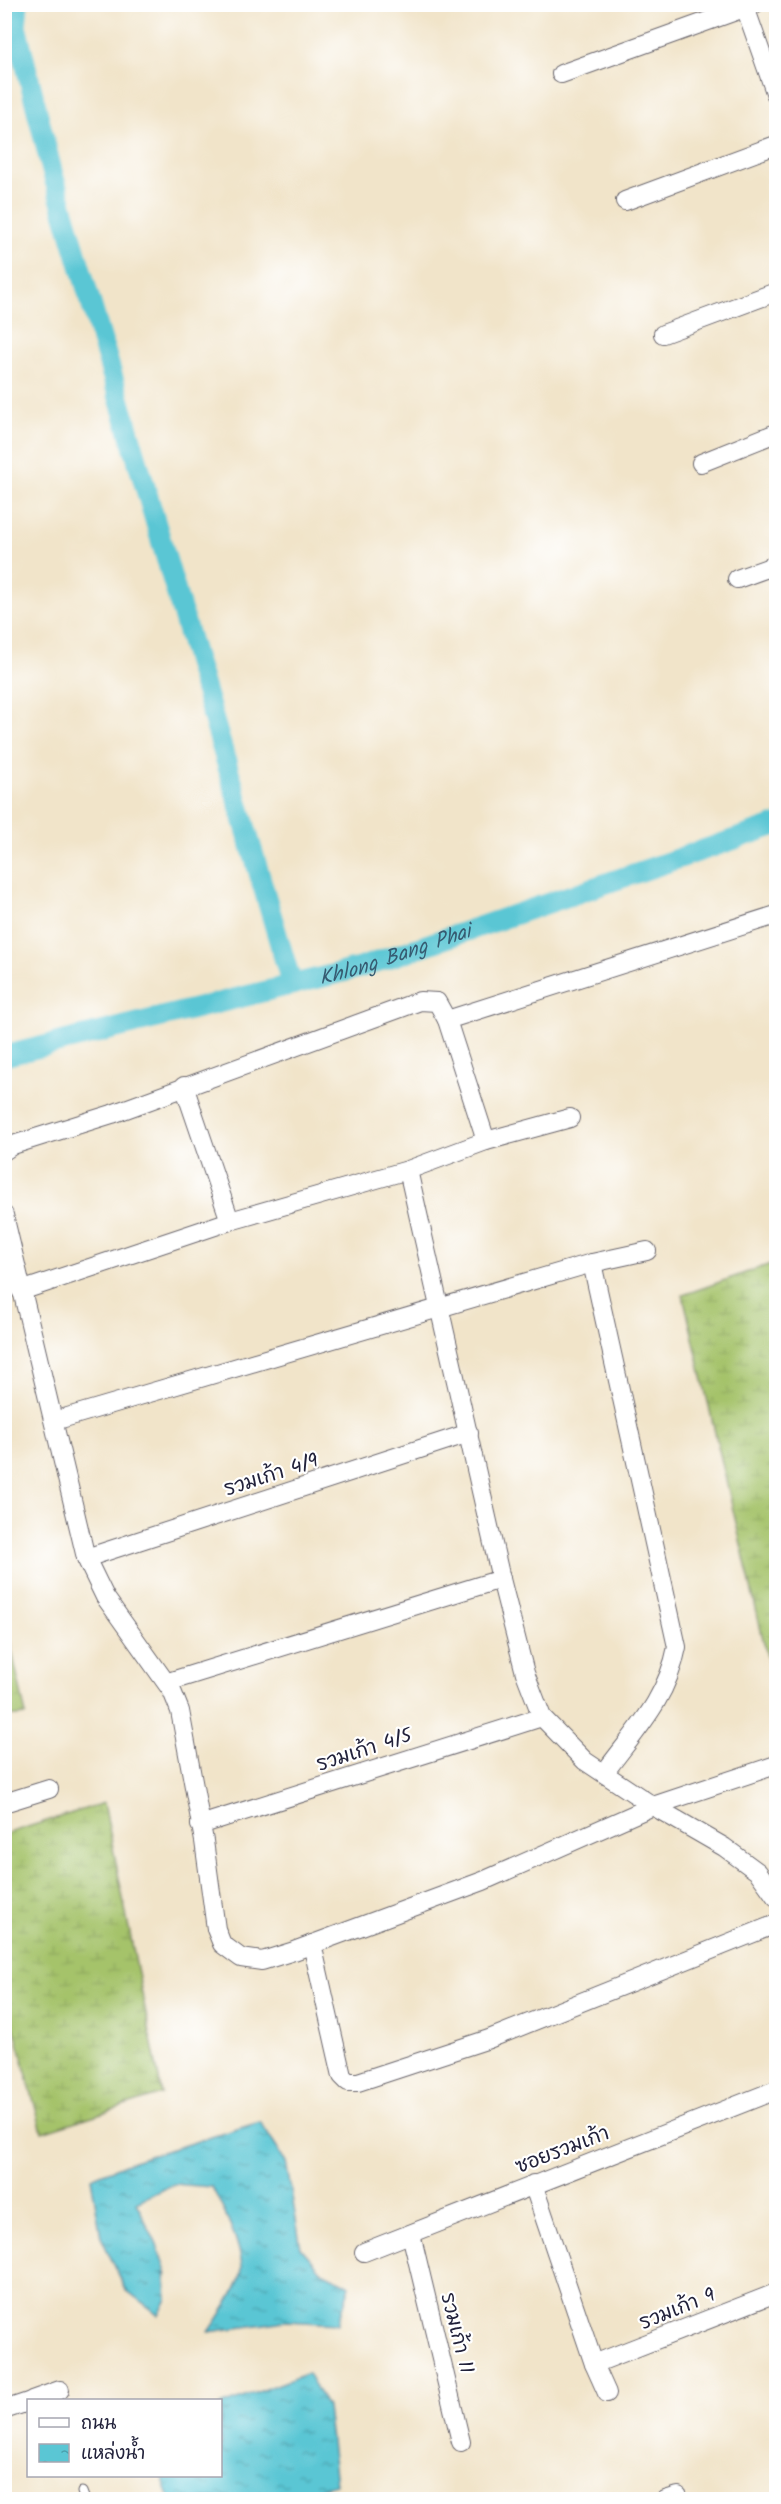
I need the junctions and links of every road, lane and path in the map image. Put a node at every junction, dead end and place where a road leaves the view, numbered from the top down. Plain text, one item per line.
1 (748, 6) edge
2 (561, 74) dead end
3 (777, 95) edge
4 (777, 144) edge
5 (625, 201) dead end
6 (777, 292) edge
7 (663, 334) dead end
8 (777, 433) edge
9 (701, 463) dead end
10 (777, 565) edge
11 (737, 579) dead end
12 (777, 915) edge
13 (447, 1020) junction
14 (184, 1086) junction
15 (570, 1118) dead end
16 (486, 1141) junction
17 (4, 1151) edge
18 (408, 1170) junction
19 (4, 1215) edge
20 (230, 1221) junction
21 (647, 1251) dead end
22 (592, 1263) junction
23 (21, 1291) junction
24 (441, 1306) junction
25 (54, 1421) junction
26 (469, 1433) junction
27 (86, 1558) junction
28 (501, 1580) junction
29 (168, 1682) junction
30 (542, 1717) junction
31 (777, 1765) edge
32 (604, 1772) junction
33 (49, 1789) dead end
34 (4, 1803) edge
35 (653, 1806) junction
36 (200, 1825) junction
37 (777, 1897) edge
38 (777, 1924) edge
39 (312, 1944) junction
40 (777, 2090) edge
41 (533, 2184) junction
42 (411, 2234) junction
43 (364, 2252) dead end
44 (777, 2293) edge
45 (594, 2364) junction
46 (60, 2390) dead end
47 (607, 2393) dead end
48 (35, 2399) edge
49 (27, 2402) edge
50 (4, 2410) edge
51 (461, 2442) dead end

1 - 2 street
1 - 3 street
4 - 5 street
6 - 7 street
8 - 9 street
10 - 11 street
12 - 13 street
13 - 14 street
13 - 16 street
14 - 17 street
14 - 20 street
15 - 16 street
16 - 18 street
18 - 20 street
18 - 24 street
19 - 23 street
20 - 23 street
21 - 22 street
22 - 24 street
22 - 32 street
23 - 25 street
24 - 25 street
24 - 26 street
25 - 27 street
26 - 27 street, รวมเก้า 4/9
26 - 28 street
27 - 29 street
28 - 29 street
28 - 30 street
29 - 36 street
30 - 32 street
30 - 36 street, รวมเก้า 4/5
31 - 35 street
32 - 35 street
33 - 34 street
35 - 37 street
35 - 39 street
36 - 39 street
38 - 39 street
40 - 41 street, ซอยรวมเก้า
41 - 42 street, ซอยรวมเก้า
41 - 45 street
42 - 43 street, ซอยรวมเก้า
42 - 51 street, รวมเก้า 11
44 - 45 street, รวมเก้า 9
45 - 47 street
46 - 48 street
49 - 50 street

